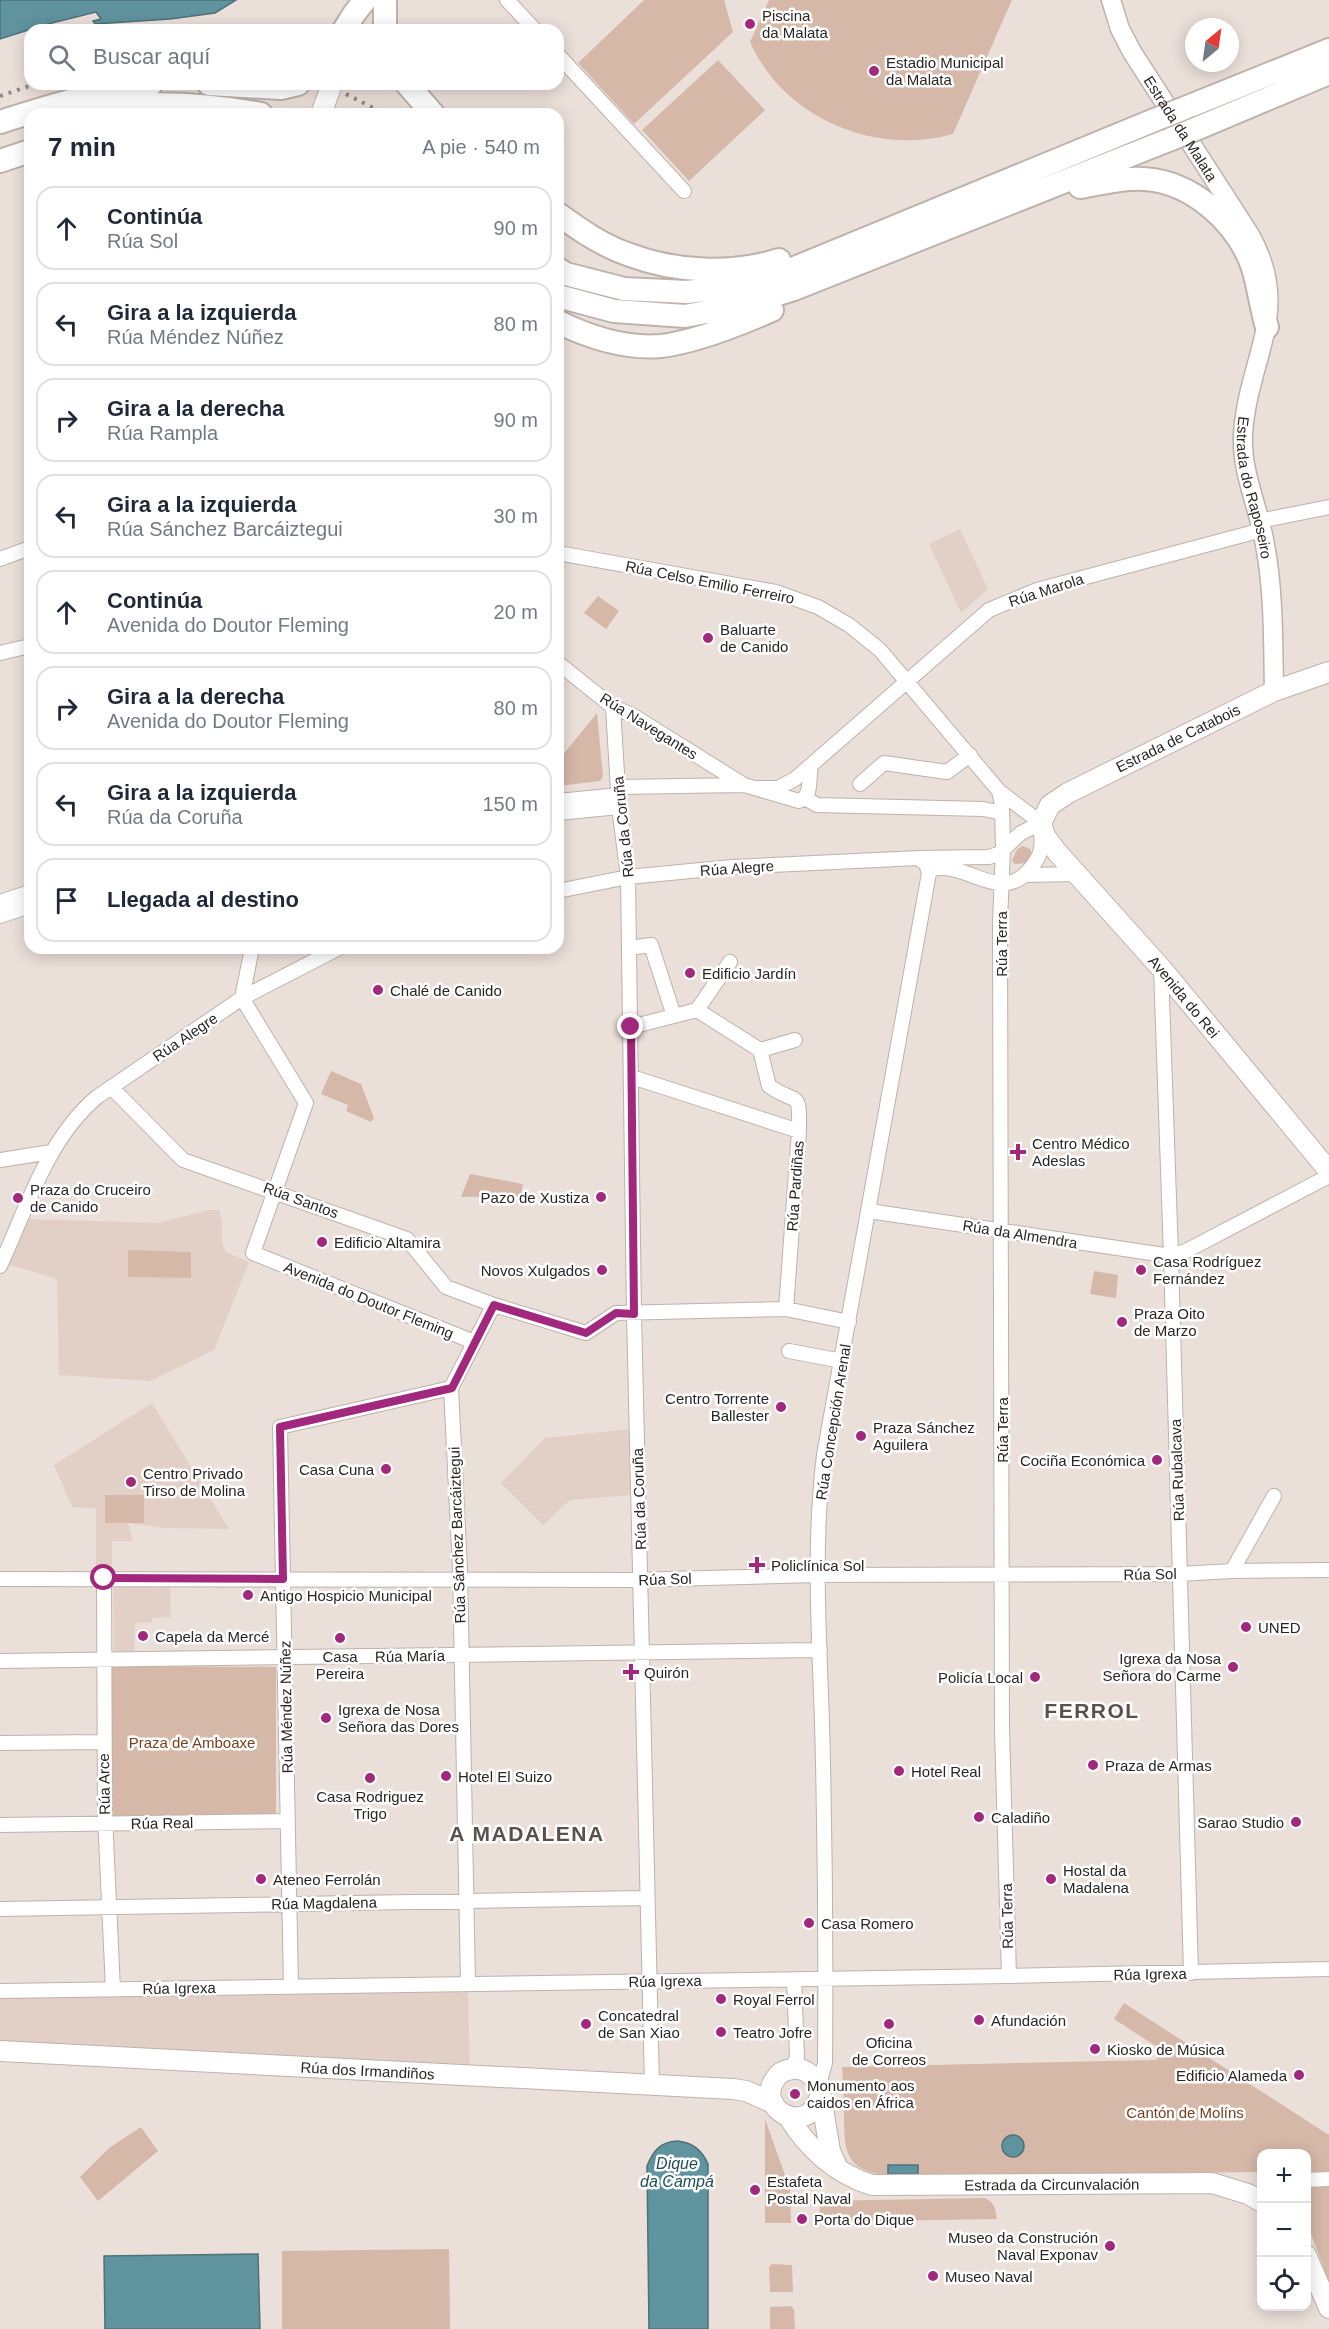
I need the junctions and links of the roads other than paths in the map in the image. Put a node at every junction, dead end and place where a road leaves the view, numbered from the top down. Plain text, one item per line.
1 (365, 0) edge
2 (385, 0) edge
3 (507, 0) edge
4 (1111, 0) edge
5 (348, 24) edge
6 (355, 24) edge
7 (385, 24) edge
8 (529, 24) edge
9 (1329, 50) edge
10 (564, 61) edge
11 (1329, 73) edge
12 (117, 90) edge
13 (330, 90) edge
14 (412, 90) edge
15 (48, 108) edge
16 (116, 108) edge
17 (218, 108) edge
18 (323, 108) edge
19 (428, 108) edge
20 (24, 115) edge
21 (0, 122) edge
22 (24, 127) edge
23 (0, 134) edge
24 (24, 153) edge
25 (0, 161) edge
26 (24, 164) edge
27 (0, 167) edge
28 (1049, 189) junction
29 (684, 191) dead end
30 (564, 218) edge
31 (881, 231) junction
32 (906, 245) junction
33 (1260, 253) joint
34 (564, 273) edge
35 (564, 298) edge
36 (564, 325) edge
37 (1267, 327) junction
38 (1329, 507) edge
39 (1261, 526) junction
40 (24, 550) edge
41 (564, 554) edge
42 (0, 559) edge
43 (24, 647) edge
44 (0, 653) edge
45 (564, 668) edge
46 (1329, 672) edge
47 (907, 681) junction
48 (1274, 691) junction
49 (613, 707) junction
50 (970, 755) junction
51 (860, 784) dead end
52 (750, 787) junction
53 (797, 789) junction
54 (999, 791) junction
55 (619, 796) junction
56 (564, 801) edge
57 (564, 811) edge
58 (1002, 813) junction
59 (1041, 823) junction
60 (1003, 849) junction
61 (918, 858) junction
62 (928, 873) junction
63 (1076, 874) junction
64 (1025, 875) junction
65 (628, 877) junction
66 (1002, 884) junction
67 (564, 890) edge
68 (24, 894) edge
69 (0, 902) edge
70 (24, 908) edge
71 (0, 916) edge
72 (629, 948) junction
73 (251, 954) edge
74 (327, 954) edge
75 (730, 962) dead end
76 (1161, 968) junction
77 (242, 998) junction
78 (696, 1010) junction
79 (674, 1016) junction
80 (631, 1027) junction
81 (795, 1041) dead end
82 (760, 1050) junction
83 (632, 1077) junction
84 (111, 1087) junction
85 (799, 1131) junction
86 (51, 1152) junction
87 (0, 1160) edge
88 (1329, 1171) edge
89 (1329, 1176) edge
90 (276, 1191) junction
91 (869, 1211) junction
92 (1002, 1231) junction
93 (1171, 1256) junction
94 (0, 1266) edge
95 (494, 1305) junction
96 (786, 1309) junction
97 (634, 1314) junction
98 (849, 1323) junction
99 (474, 1342) junction
100 (789, 1351) dead end
101 (842, 1361) junction
102 (452, 1388) junction
103 (1274, 1496) dead end
104 (1329, 1570) edge
105 (1232, 1571) junction
106 (1180, 1574) junction
107 (818, 1575) junction
108 (1003, 1575) junction
109 (104, 1578) junction
110 (0, 1579) edge
111 (283, 1579) junction
112 (641, 1579) junction
113 (460, 1580) junction
114 (820, 1650) junction
115 (642, 1653) junction
116 (462, 1655) junction
117 (285, 1658) junction
118 (104, 1660) junction
119 (0, 1661) edge
120 (104, 1742) junction
121 (0, 1743) edge
122 (288, 1821) junction
123 (105, 1824) junction
124 (0, 1825) edge
125 (647, 1898) junction
126 (468, 1901) junction
127 (289, 1904) junction
128 (109, 1907) junction
129 (0, 1909) edge
130 (1329, 1969) edge
131 (1191, 1973) junction
132 (1009, 1976) junction
133 (794, 1979) junction
134 (826, 1979) junction
135 (649, 1982) junction
136 (468, 1984) junction
137 (291, 1987) junction
138 (113, 1989) junction
139 (0, 1991) edge
140 (0, 2051) edge
141 (784, 2073) junction
142 (652, 2086) junction
143 (733, 2089) junction
144 (819, 2090) junction
145 (780, 2110) junction
146 (840, 2171) junction
147 (1329, 2179) edge
148 (1311, 2180) edge
149 (1257, 2200) edge
150 (1307, 2257) edge
151 (1329, 2308) edge

1 - 5 highway
1 - 6 main road
2 - 7 highway
3 - 8 street
4 - 33 street, Estrada da Malata
9 - 31 highway, bridge
10 - 29 street
11 - 28 highway, bridge
12 - 15 highway
13 - 18 main road
14 - 19 highway
16 - 17 highway
20 - 21 highway
22 - 23 highway
24 - 25 highway
26 - 27 highway
28 - 32 highway
28 - 37 highway
30 - 31 highway
31 - 34 highway
32 - 35 highway
32 - 36 highway
33 - 37 street, Estrada do Raposeiro
37 - 39 street, Estrada do Raposeiro
38 - 39 street, Rúa Marola
39 - 47 street, Rúa Marola
39 - 48 street, Estrada do Raposeiro
40 - 42 street
41 - 47 street, Rúa Celso Emilio Ferreiro
43 - 44 street
45 - 49 street, Rúa Navegantes
46 - 48 main road, Estrada de Catabois
47 - 50 street, Rúa Celso Emilio Ferreiro
47 - 53 street, Rúa Marola
48 - 59 main road, Estrada de Catabois
49 - 52 street, Rúa Navegantes
49 - 55 street, Rúa da Coruña
50 - 51 street
50 - 54 street, Rúa Celso Emilio Ferreiro
52 - 53 street, Rúa Navegantes
52 - 55 street, Rúa Navegantes
53 - 58 street, Rúa Navegantes
54 - 58 street
54 - 59 street, Rúa Celso Emilio Ferreiro
55 - 56 street
55 - 57 street
55 - 65 street, Rúa da Coruña
58 - 60 street
59 - 60 street
59 - 63 main road, Avenida do Rei
59 - 64 street
60 - 61 street, Rúa Alegre
60 - 66 street, Rúa Terra
61 - 62 street
61 - 65 street, Rúa Alegre
62 - 66 street
62 - 91 street, Rúa Concepción Arenal
63 - 64 street
63 - 76 main road, Avenida do Rei
64 - 66 street
65 - 67 street, Rúa Alegre
65 - 72 street, Rúa da Coruña
66 - 92 street, Rúa Terra
68 - 69 street
70 - 71 street
72 - 79 street
72 - 80 street, Rúa da Coruña
73 - 77 street
74 - 77 street, Rúa Alegre
75 - 78 street
76 - 88 main road, Avenida do Rei
76 - 93 street, Rúa Rubalcava
77 - 84 street, Rúa Alegre
77 - 90 street
78 - 79 street
78 - 82 street
79 - 80 street
80 - 83 street, Rúa da Coruña
81 - 82 street
82 - 85 street
83 - 85 street, Rúa Pardiñas
83 - 97 street, Rúa da Coruña
84 - 86 street, Rúa Alegre
84 - 90 street, Rúa Santos
85 - 96 street, Rúa Pardiñas
86 - 87 street
86 - 94 street
89 - 93 street
90 - 95 street, Rúa Santos
90 - 99 street, Avenida do Doutor Fleming
91 - 92 street, Rúa da Almendra
91 - 98 street, Rúa Concepción Arenal
92 - 93 street, Rúa da Almendra
92 - 108 street, Rúa Terra
93 - 106 street, Rúa Rubalcava
95 - 97 street
95 - 99 street, Avenida do Doutor Fleming
96 - 97 street
96 - 98 street
97 - 112 street, Rúa da Coruña
98 - 101 street, Rúa Concepción Arenal
99 - 102 street, Rúa Sánchez Barcáiztegui
100 - 101 street
101 - 107 street, Rúa Concepción Arenal
102 - 111 street, Rúa Méndez Núñez
102 - 113 street, Rúa Sánchez Barcáiztegui
103 - 105 street
104 - 105 street, Rúa Sol
105 - 106 street, Rúa Sol
106 - 108 street, Rúa Sol
106 - 131 street, Rúa Rubalcava
107 - 108 street, Rúa Sol
107 - 112 street, Rúa Sol
107 - 114 street, Rúa Concepción Arenal
108 - 132 street, Rúa Terra
109 - 110 street, Rúa Sol
109 - 111 street, Rúa Sol
109 - 118 street, Rúa Arce
111 - 113 street, Rúa Sol
111 - 117 street, Rúa Méndez Núñez
112 - 113 street, Rúa Sol
112 - 115 street, Rúa da Coruña
113 - 116 street, Rúa Sánchez Barcáiztegui
114 - 115 street, Rúa María
114 - 134 street, Rúa Concepción Arenal
115 - 116 street, Rúa María
115 - 125 street, Rúa da Coruña
116 - 117 street, Rúa María
116 - 126 street, Rúa Sánchez Barcáiztegui
117 - 118 street, Rúa María
117 - 122 street, Rúa Méndez Núñez
118 - 119 street, Rúa María
118 - 120 street, Rúa Arce
120 - 121 street
120 - 123 street, Rúa Arce
122 - 123 street, Rúa Real
122 - 127 street, Rúa Méndez Núñez
123 - 124 street, Rúa Real
123 - 128 street, Rúa Arce
125 - 126 street, Rúa Magdalena
125 - 135 street, Rúa da Coruña
126 - 127 street, Rúa Magdalena
126 - 136 street, Rúa Sánchez Barcáiztegui
127 - 128 street, Rúa Magdalena
127 - 137 street, Rúa Méndez Núñez
128 - 129 street, Rúa Magdalena
128 - 138 street, Rúa Arce
130 - 131 street, Rúa Igrexa
131 - 132 street, Rúa Igrexa
132 - 134 street, Rúa Igrexa
133 - 134 street, Rúa Igrexa
133 - 135 street, Rúa Igrexa
133 - 141 street
134 - 144 street, Rúa Concepción Arenal
135 - 136 street, Rúa Igrexa
135 - 142 street, Rúa da Coruña
136 - 137 street, Rúa Igrexa
137 - 138 street, Rúa Igrexa
138 - 139 street, Rúa Igrexa
140 - 142 main road, Rúa dos Irmandiños
141 - 143 main road, Rúa dos Irmandiños
141 - 144 main road
141 - 145 main road
142 - 143 main road, Rúa dos Irmandiños
143 - 145 main road, Rúa dos Irmandiños
144 - 145 main road
144 - 146 main road
145 - 146 main road, Estrada da Circunvalación
146 - 149 main road, Estrada da Circunvalación
147 - 148 street
150 - 151 main road

